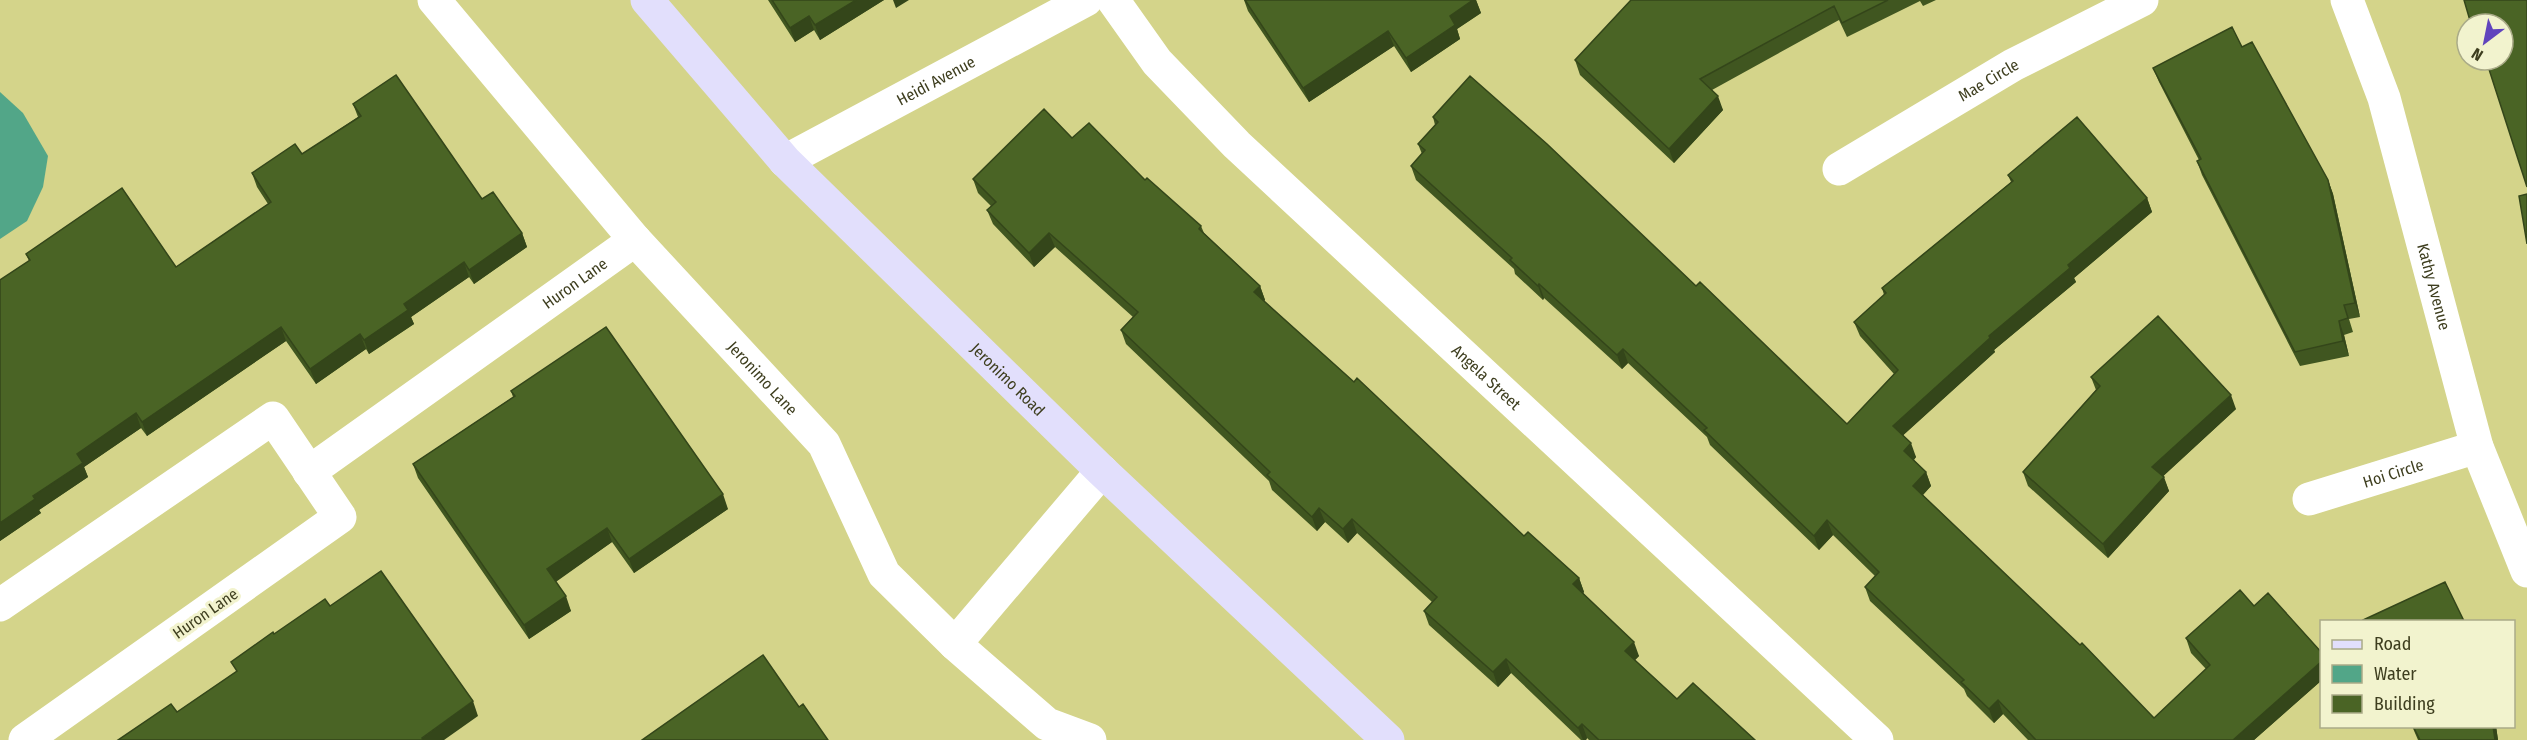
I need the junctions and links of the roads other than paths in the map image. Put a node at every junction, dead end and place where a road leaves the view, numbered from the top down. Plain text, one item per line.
1 (434, 0) edge
2 (647, 0) edge
3 (1086, 0) edge
4 (1113, 0) edge
5 (2142, 0) edge
6 (2347, 0) edge
7 (785, 161) junction
8 (1839, 169) dead end
9 (635, 240) junction
10 (2477, 447) junction
11 (1102, 471) junction
12 (309, 472) junction
13 (2309, 499) dead end
14 (2527, 571) edge
15 (0, 605) edge
16 (956, 644) junction
17 (25, 740) edge
18 (1090, 740) edge
19 (1388, 740) edge
20 (1877, 740) edge

1 - 9 street, Jeronimo Lane
2 - 7 main road, Jeronimo Road
3 - 7 street, Heidi Avenue
4 - 20 street, Angela Street
5 - 8 street, Mae Circle
6 - 10 street, Kathy Avenue
7 - 11 main road, Jeronimo Road
9 - 12 street, Huron Lane
9 - 16 street, Jeronimo Lane
10 - 13 street, Hoi Circle
10 - 14 street, Kathy Avenue
11 - 16 street
11 - 19 main road, Jeronimo Road
12 - 15 street, Huron Lane
12 - 17 street, Huron Lane
16 - 18 street, Jeronimo Lane

